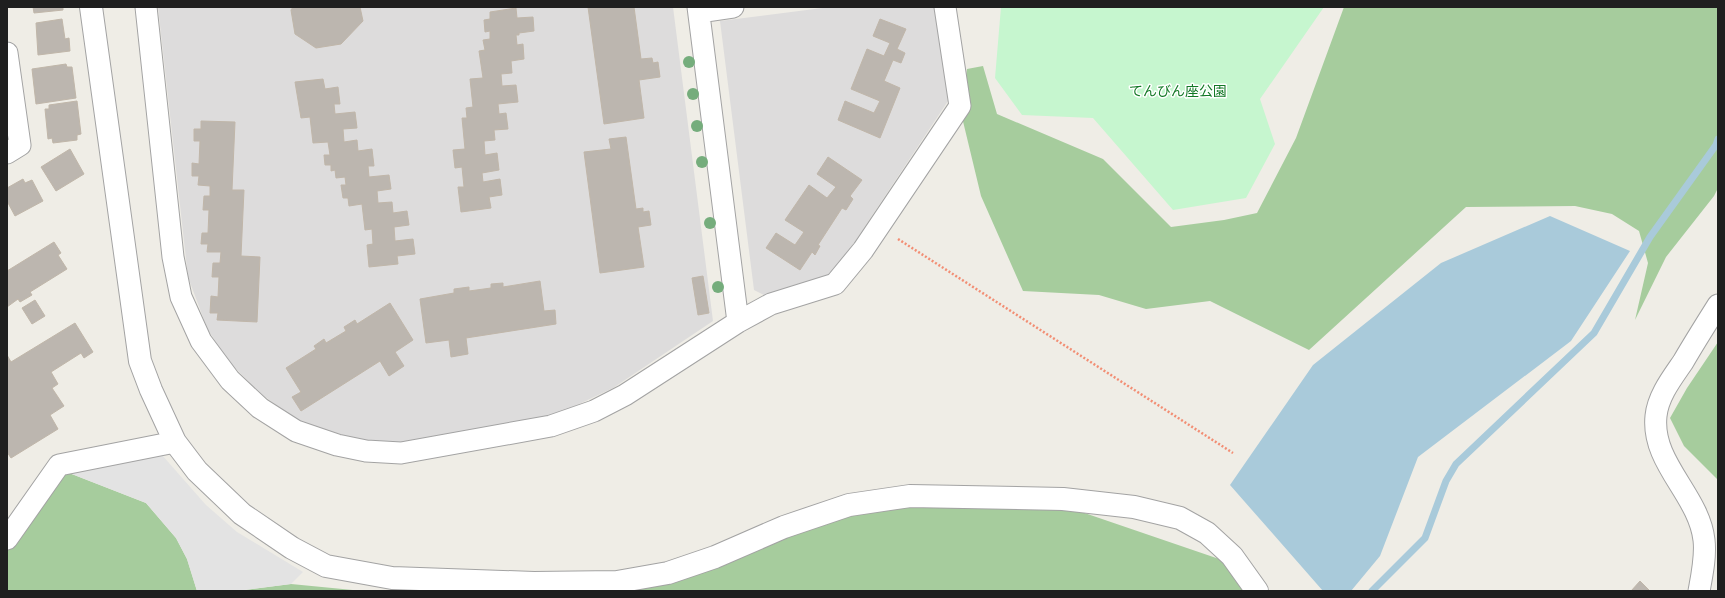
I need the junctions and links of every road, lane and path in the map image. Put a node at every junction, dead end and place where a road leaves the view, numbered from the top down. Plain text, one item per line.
1 (91, 7) edge
2 (146, 7) edge
3 (733, 7) edge
4 (699, 10) edge
5 (949, 10) edge
6 (7, 53) edge
7 (7, 152) edge
8 (879, 227) junction
9 (1718, 305) edge
10 (738, 322) junction
11 (175, 442) junction
12 (1233, 453) dead end
13 (7, 539) edge
14 (1257, 591) edge
15 (1699, 591) edge

1 - 11 street
2 - 10 street
3 - 4 street
4 - 10 street
5 - 8 street
6 - 7 street
8 - 10 street
8 - 12 path
9 - 15 street
11 - 13 street
11 - 14 street

